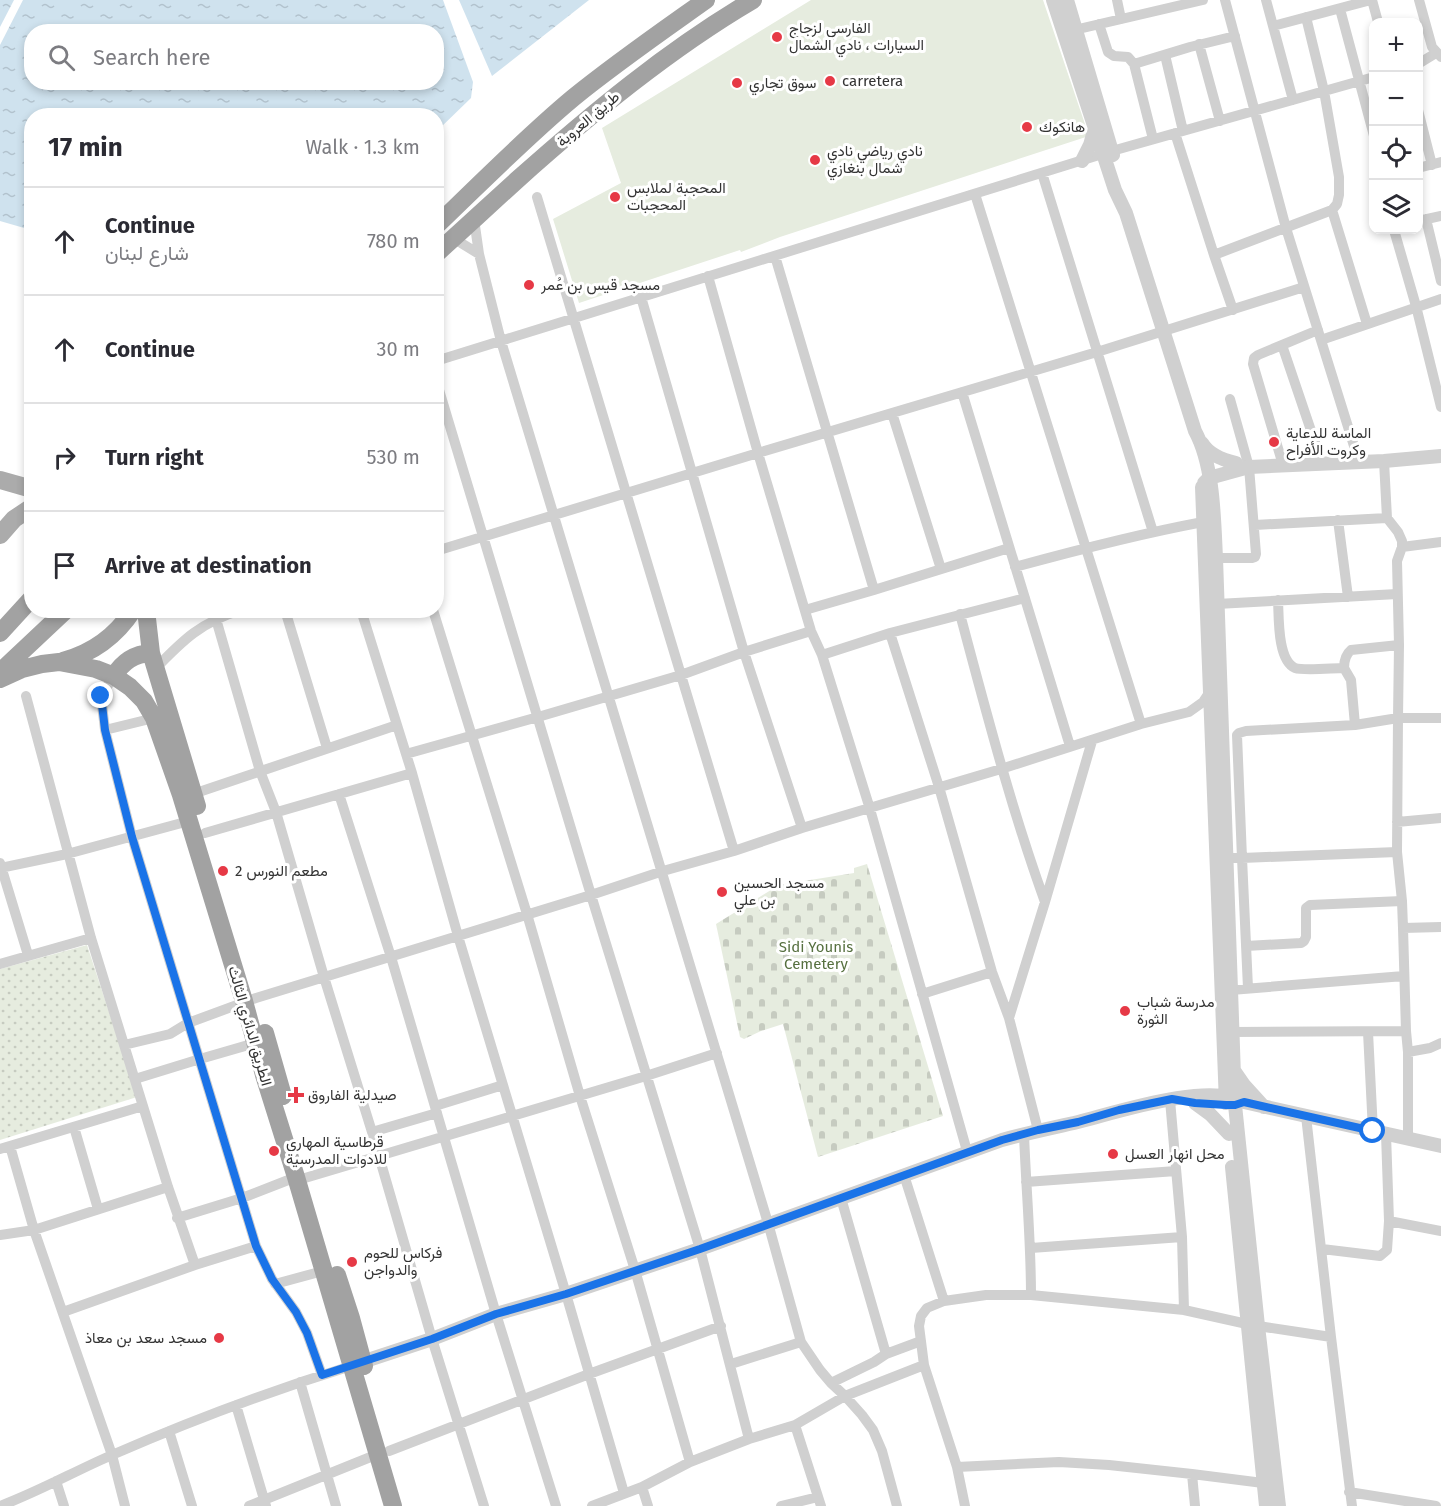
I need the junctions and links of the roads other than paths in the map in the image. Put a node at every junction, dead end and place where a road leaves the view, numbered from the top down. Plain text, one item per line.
1 (706, 0) edge
2 (753, 0) edge
3 (1053, 0) edge
4 (1067, 0) edge
5 (1117, 0) edge
6 (1203, 0) edge
7 (1226, 0) edge
8 (1266, 0) edge
9 (1372, 0) edge
10 (1419, 0) edge
11 (1188, 2) edge
12 (1154, 6) edge
13 (1340, 9) junction
14 (1306, 17) junction
15 (1377, 18) edge
16 (1121, 19) junction
17 (1099, 24) junction
18 (1273, 26) junction
19 (1070, 31) junction
20 (1235, 36) junction
21 (1199, 44) junction
22 (1166, 55) junction
23 (1439, 55) edge
24 (1423, 62) edge
25 (1134, 64) junction
26 (1369, 79) edge
27 (1359, 82) junction
28 (1324, 91) junction
29 (1293, 100) junction
30 (1254, 111) junction
31 (1220, 121) junction
32 (1423, 122) edge
33 (1371, 126) edge
34 (1095, 128) junction
35 (1179, 132) junction
36 (1154, 140) junction
37 (1108, 153) junction
38 (1082, 161) junction
39 (1436, 163) edge
40 (1042, 173) junction
41 (975, 194) junction
42 (537, 197) dead end
43 (1332, 210) junction
44 (1441, 216) edge
45 (444, 218) edge
46 (474, 219) junction
47 (1423, 220) edge
48 (1423, 223) edge
49 (1286, 228) junction
50 (1395, 234) edge
51 (453, 238) junction
52 (444, 246) edge
53 (479, 254) junction
54 (1214, 255) junction
55 (775, 256) junction
56 (708, 276) junction
57 (1441, 281) edge
58 (1304, 287) junction
59 (641, 297) junction
60 (1441, 298) edge
61 (1416, 306) junction
62 (1233, 310) junction
63 (573, 318) junction
64 (1367, 324) junction
65 (1164, 332) junction
66 (1319, 335) junction
67 (501, 341) junction
68 (1282, 345) junction
69 (1097, 352) junction
70 (1441, 356) edge
71 (444, 359) edge
72 (1429, 359) junction
73 (1031, 372) junction
74 (962, 392) junction
75 (1230, 399) dead end
76 (444, 406) edge
77 (1441, 407) edge
78 (892, 413) junction
79 (828, 432) junction
80 (1198, 436) junction
81 (758, 453) junction
82 (1441, 456) edge
83 (1384, 461) junction
84 (1359, 462) junction
85 (1322, 463) junction
86 (1283, 465) junction
87 (1240, 467) junction
88 (691, 473) junction
89 (1204, 473) junction
90 (0, 480) edge
91 (24, 487) edge
92 (626, 493) junction
93 (1213, 510) junction
94 (24, 512) edge
95 (554, 515) junction
96 (1387, 518) junction
97 (1338, 520) junction
98 (1203, 522) junction
99 (1255, 525) junction
100 (1153, 531) junction
101 (0, 535) edge
102 (484, 536) junction
103 (1441, 542) edge
104 (1402, 547) junction
105 (444, 548) edge
106 (1009, 548) junction
107 (1086, 548) junction
108 (1216, 558) junction
109 (1015, 567) junction
110 (941, 569) junction
111 (874, 590) junction
112 (1397, 594) junction
113 (1348, 597) junction
114 (1025, 598) junction
115 (1278, 600) junction
116 (1217, 604) junction
117 (24, 607) edge
118 (805, 610) junction
119 (960, 614) junction
120 (57, 618) edge
121 (127, 618) edge
122 (147, 618) edge
123 (212, 618) edge
124 (217, 618) edge
125 (287, 618) edge
126 (363, 618) edge
127 (435, 618) edge
128 (811, 632) junction
129 (0, 633) edge
130 (890, 633) junction
131 (1399, 645) junction
132 (744, 652) junction
133 (822, 655) junction
134 (153, 661) junction
135 (59, 662) junction
136 (1344, 668) junction
137 (0, 672) edge
138 (681, 675) junction
139 (114, 676) junction
140 (0, 679) edge
141 (1209, 693) junction
142 (26, 696) dead end
143 (608, 696) junction
144 (1189, 712) junction
145 (538, 717) junction
146 (154, 718) junction
147 (1398, 718) junction
148 (1441, 718) edge
149 (1141, 724) junction
150 (1211, 724) junction
151 (396, 725) junction
152 (1355, 725) junction
153 (105, 730) junction
154 (471, 736) junction
155 (1092, 741) junction
156 (1070, 746) junction
157 (327, 748) junction
158 (406, 754) junction
159 (1001, 769) junction
160 (260, 771) junction
161 (411, 773) junction
162 (939, 787) junction
163 (193, 794) junction
164 (339, 794) junction
165 (870, 809) junction
166 (276, 812) junction
167 (1441, 818) edge
168 (189, 821) junction
169 (1397, 822) junction
170 (802, 828) junction
171 (205, 833) junction
172 (132, 837) junction
173 (734, 850) junction
174 (1397, 852) junction
175 (67, 854) junction
176 (1226, 858) junction
177 (1242, 858) junction
178 (0, 866) edge
179 (663, 871) junction
180 (591, 895) junction
181 (1402, 901) junction
182 (1045, 902) junction
183 (526, 914) junction
184 (1441, 927) edge
185 (1403, 928) junction
186 (458, 936) junction
187 (91, 938) junction
188 (1246, 946) junction
189 (28, 956) junction
190 (391, 957) junction
191 (0, 964) edge
192 (992, 972) junction
193 (1404, 976) junction
194 (324, 977) junction
195 (1248, 988) junction
196 (1231, 990) junction
197 (922, 994) junction
198 (250, 999) junction
199 (1009, 1018) junction
200 (188, 1023) junction
201 (1406, 1031) junction
202 (1232, 1032) junction
203 (1368, 1032) junction
204 (255, 1043) junction
205 (1441, 1043) edge
206 (124, 1045) junction
207 (1408, 1052) junction
208 (717, 1053) junction
209 (200, 1059) junction
210 (1234, 1070) junction
211 (646, 1076) junction
212 (135, 1079) junction
213 (503, 1085) junction
214 (580, 1096) junction
215 (1171, 1099) junction
216 (1233, 1101) junction
217 (1195, 1103) junction
218 (143, 1106) junction
219 (1264, 1107) junction
220 (436, 1110) junction
221 (513, 1116) junction
222 (1306, 1116) junction
223 (74, 1127) junction
224 (372, 1132) junction
225 (1031, 1132) junction
226 (1380, 1133) junction
227 (1229, 1134) junction
228 (444, 1137) junction
229 (1408, 1139) junction
230 (1441, 1146) edge
231 (5, 1148) edge
232 (967, 1151) junction
233 (379, 1155) junction
234 (1176, 1171) junction
235 (904, 1175) junction
236 (300, 1178) junction
237 (1026, 1182) junction
238 (168, 1187) junction
239 (242, 1198) junction
240 (841, 1198) junction
241 (98, 1209) junction
242 (177, 1218) junction
243 (1389, 1221) junction
244 (768, 1223) junction
245 (34, 1230) junction
246 (1441, 1231) edge
247 (0, 1235) edge
248 (1182, 1236) junction
249 (256, 1246) junction
250 (1031, 1248) junction
251 (700, 1249) junction
252 (1322, 1249) junction
253 (195, 1265) junction
254 (635, 1270) junction
255 (323, 1271) junction
256 (275, 1284) junction
257 (566, 1294) junction
258 (1031, 1295) junction
259 (944, 1301) junction
260 (1184, 1310) junction
261 (63, 1312) junction
262 (496, 1314) junction
263 (1252, 1325) junction
264 (721, 1326) junction
265 (1331, 1337) junction
266 (432, 1339) junction
267 (921, 1341) junction
268 (801, 1342) junction
269 (658, 1348) junction
270 (886, 1354) junction
271 (357, 1364) junction
272 (731, 1364) junction
273 (924, 1365) junction
274 (589, 1374) junction
275 (322, 1375) junction
276 (300, 1382) junction
277 (831, 1383) junction
278 (845, 1396) junction
279 (523, 1399) junction
280 (236, 1405) junction
281 (459, 1424) junction
282 (795, 1425) junction
283 (169, 1431) junction
284 (749, 1439) junction
285 (383, 1453) junction
286 (112, 1455) junction
287 (690, 1462) junction
288 (957, 1467) junction
289 (326, 1474) junction
290 (1192, 1474) junction
291 (56, 1481) junction
292 (1263, 1483) junction
293 (642, 1487) junction
294 (1349, 1492) junction
295 (624, 1493) junction
296 (820, 1501) edge
297 (265, 1503) edge
298 (4, 1505) edge
299 (64, 1506) edge
300 (125, 1506) edge
301 (192, 1506) edge
302 (249, 1506) edge
303 (336, 1506) edge
304 (393, 1506) edge
305 (405, 1506) edge
306 (484, 1506) edge
307 (556, 1506) edge
308 (592, 1506) edge
309 (648, 1506) edge
310 (780, 1506) edge
311 (897, 1506) edge
312 (965, 1506) edge
313 (1195, 1506) edge
314 (1266, 1506) edge
315 (1279, 1506) edge
316 (1352, 1506) edge
317 (1436, 1506) edge

1 - 45 highway, طريق العروبة
2 - 46 highway, طريق العروبة
3 - 19 street
4 - 19 street
5 - 16 street
6 - 11 street
7 - 20 street
8 - 18 street
9 - 13 street
9 - 15 street
10 - 23 street
11 - 12 street
12 - 16 street
13 - 14 street
13 - 27 street
14 - 18 street
14 - 28 street
16 - 17 street
17 - 19 street
17 - 25 street
18 - 29 street
19 - 34 street
19 - 37 street
20 - 21 street
20 - 30 street
21 - 22 street
21 - 31 street
22 - 25 street
22 - 35 street
23 - 24 street
25 - 36 street
26 - 27 street
27 - 28 street
27 - 33 street
28 - 29 street
28 - 43 street
29 - 30 street
30 - 31 street
30 - 49 street
31 - 35 street
32 - 39 street
34 - 37 street
34 - 38 street
35 - 36 street
35 - 54 street
36 - 37 street
37 - 38 street
37 - 65 street
38 - 40 street
40 - 41 street
40 - 69 street
41 - 55 street
41 - 73 street
42 - 63 street
43 - 49 street
43 - 64 street
44 - 47 street
46 - 51 highway, طريق العروبة
46 - 53 street
48 - 57 street
49 - 54 street
49 - 58 street
50 - 61 street
51 - 52 highway, طريق العروبة
51 - 53 street
53 - 67 street
54 - 62 street
55 - 56 street
55 - 79 street
56 - 59 street
56 - 81 street
58 - 62 street
58 - 66 street
59 - 63 street
59 - 88 street
60 - 61 street
61 - 64 street
61 - 72 street
62 - 65 street
63 - 67 street
63 - 92 street
64 - 66 street
65 - 69 street
65 - 80 street
66 - 68 street
66 - 84 street
67 - 71 street
67 - 95 street
68 - 85 street
68 - 86 street
69 - 73 street
69 - 100 street
70 - 72 street
72 - 77 street
73 - 74 street
73 - 107 street
74 - 78 street
74 - 106 street
75 - 87 street
76 - 102 street
78 - 79 street
78 - 110 street
79 - 81 street
79 - 111 street
80 - 87 street
80 - 89 street
81 - 88 street
81 - 118 street
82 - 83 street
83 - 84 street
83 - 96 street
84 - 85 street
85 - 86 street
86 - 87 street
87 - 89 street
87 - 93 street
87 - 99 street
88 - 92 street
88 - 132 street
89 - 93 street
89 - 98 street
90 - 91 main road
92 - 95 street
92 - 138 street
93 - 108 street
94 - 101 main road
95 - 102 street
95 - 143 street
96 - 97 street
96 - 104 street
97 - 99 street
97 - 113 street
98 - 100 street
98 - 141 street
99 - 108 street
100 - 107 street
102 - 105 street
102 - 145 street
103 - 104 street
104 - 112 street
106 - 109 street
106 - 110 street
107 - 109 street
107 - 149 street
108 - 116 street
109 - 114 street
110 - 111 street
111 - 118 street
112 - 113 street
112 - 131 street
113 - 115 street
114 - 119 street
114 - 156 street
115 - 116 street
115 - 136 street
116 - 176 street
117 - 129 highway
118 - 128 street
119 - 130 street
119 - 159 street
120 - 137 highway
121 - 135 highway
122 - 134 highway, الطريق الدائري الثالث
123 - 134 street
124 - 160 street
125 - 157 street
126 - 151 street
127 - 154 street
128 - 132 street
128 - 133 street
130 - 133 street
130 - 162 street
131 - 136 street
131 - 147 street
132 - 138 street
132 - 170 street
133 - 165 street
134 - 139 highway
134 - 163 highway, الطريق الدائري الثالث
135 - 139 highway, الطريق الدائري الثالث
135 - 140 highway, الطريق الدائري الثالث
136 - 152 street
138 - 143 street
138 - 173 street
139 - 146 highway, الطريق الدائري الثالث
139 - 153 street
141 - 144 street
141 - 150 street
142 - 175 street
143 - 145 street
143 - 179 street
144 - 149 street
144 - 150 street
145 - 154 street
145 - 180 street
146 - 153 street
146 - 168 highway, الطريق الدائري الثالث
147 - 148 street
147 - 152 street
147 - 169 street
149 - 155 street
150 - 216 street
151 - 157 street
151 - 158 street
152 - 177 street
153 - 172 street
154 - 158 street
154 - 183 street
155 - 156 street
155 - 182 street
156 - 159 street
157 - 160 street
158 - 161 street
159 - 162 street
159 - 182 street
160 - 163 street
160 - 166 street
161 - 164 street
161 - 186 street
162 - 165 street
162 - 192 street
163 - 171 highway, الطريق الدائري الثالث
164 - 166 street
164 - 190 street
165 - 170 street
165 - 197 street
166 - 171 street
166 - 194 street
167 - 169 street
168 - 172 street
168 - 198 highway, الطريق الدائري الثالث
169 - 174 street
170 - 173 street
171 - 198 highway, الطريق الدائري الثالث
172 - 175 street
172 - 200 street
173 - 179 street
174 - 177 street
174 - 181 street
175 - 178 street
175 - 187 street
176 - 177 street
176 - 196 street
177 - 188 street
178 - 189 street
179 - 180 street
179 - 208 street
180 - 183 street
180 - 211 street
181 - 185 street
181 - 188 street
182 - 199 street
183 - 186 street
183 - 214 street
184 - 185 street
185 - 193 street
186 - 190 street
186 - 213 street
187 - 189 street
187 - 206 street
188 - 195 street
189 - 191 street
190 - 194 street
190 - 220 street
192 - 197 street
192 - 199 street
193 - 195 street
193 - 201 street
194 - 198 street
194 - 224 street
195 - 196 street
196 - 202 street
197 - 232 street
198 - 200 street
198 - 204 highway, الطريق الدائري الثالث
198 - 236 highway, الطريق الدائري الثالث
199 - 225 street
200 - 206 street
200 - 209 street
201 - 203 street
201 - 207 street
202 - 203 street
202 - 210 street
203 - 226 street
204 - 209 street
204 - 236 highway, الطريق الدائري الثالث
205 - 207 street
206 - 212 street
207 - 229 street
208 - 211 street
208 - 244 street
209 - 212 street
209 - 239 street
210 - 216 street
210 - 219 street
211 - 214 street
211 - 251 street
212 - 218 street
213 - 220 street
213 - 221 street
214 - 221 street
214 - 254 street
215 - 216 street
215 - 217 street
215 - 225 street
215 - 234 street
216 - 217 street
216 - 219 street
216 - 227 street
216 - 263 street
217 - 227 street
218 - 223 street
218 - 238 street
219 - 222 street
220 - 224 street
220 - 228 street
221 - 228 street
221 - 257 street
222 - 226 street
222 - 252 street
223 - 231 street
223 - 241 street
224 - 233 street
225 - 232 street
225 - 237 street
226 - 229 street
226 - 243 street
227 - 263 street
228 - 233 street
228 - 262 street
229 - 230 street
231 - 245 street
232 - 235 street
233 - 236 street
233 - 266 street
234 - 237 street
234 - 248 street
235 - 240 street
235 - 259 street
236 - 239 street
236 - 255 highway, الطريق الدائري الثالث
236 - 271 highway, الطريق الدائري الثالث
237 - 250 street
238 - 241 street
238 - 242 street
239 - 242 street
239 - 249 street
240 - 244 street
240 - 270 street
241 - 245 street
242 - 253 street
243 - 246 street
243 - 252 street
244 - 251 street
244 - 268 street
245 - 247 street
245 - 261 street
248 - 250 street
248 - 260 street
249 - 253 street
249 - 256 street
250 - 258 street
251 - 254 street
251 - 264 street
252 - 265 street
253 - 261 street
254 - 257 street
254 - 269 street
255 - 256 street
255 - 271 highway, الطريق الدائري الثالث
256 - 275 street
257 - 262 street
257 - 274 street
258 - 259 street
258 - 260 street
259 - 267 street
260 - 263 street
261 - 286 street
262 - 266 street
262 - 279 street
263 - 265 street
263 - 292 street
263 - 315 street
264 - 269 street
264 - 272 street
265 - 294 street
266 - 271 street
266 - 281 street
267 - 270 street
267 - 273 street
268 - 272 street
268 - 277 street
269 - 274 street
269 - 287 street
270 - 277 street
271 - 275 street
271 - 285 highway, الطريق الدائري الثالث
272 - 284 street
273 - 278 street
273 - 288 street
274 - 279 street
274 - 295 street
275 - 276 street
276 - 280 street
276 - 289 street
277 - 278 street
278 - 282 street
278 - 311 street
279 - 281 street
279 - 307 street
280 - 283 street
280 - 297 street
281 - 285 street
281 - 306 street
282 - 284 street
282 - 296 street
283 - 286 street
283 - 301 street
284 - 287 street
285 - 289 street
285 - 304 highway, الطريق الدائري الثالث
285 - 305 highway, الطريق الدائري الثالث
286 - 291 street
286 - 300 street
287 - 293 street
288 - 290 street
288 - 312 street
289 - 297 street
289 - 303 street
290 - 292 street
290 - 313 street
291 - 298 street
291 - 299 street
292 - 314 street
293 - 295 street
293 - 309 street
294 - 316 street
294 - 317 street
295 - 308 street
296 - 310 street
297 - 302 street

